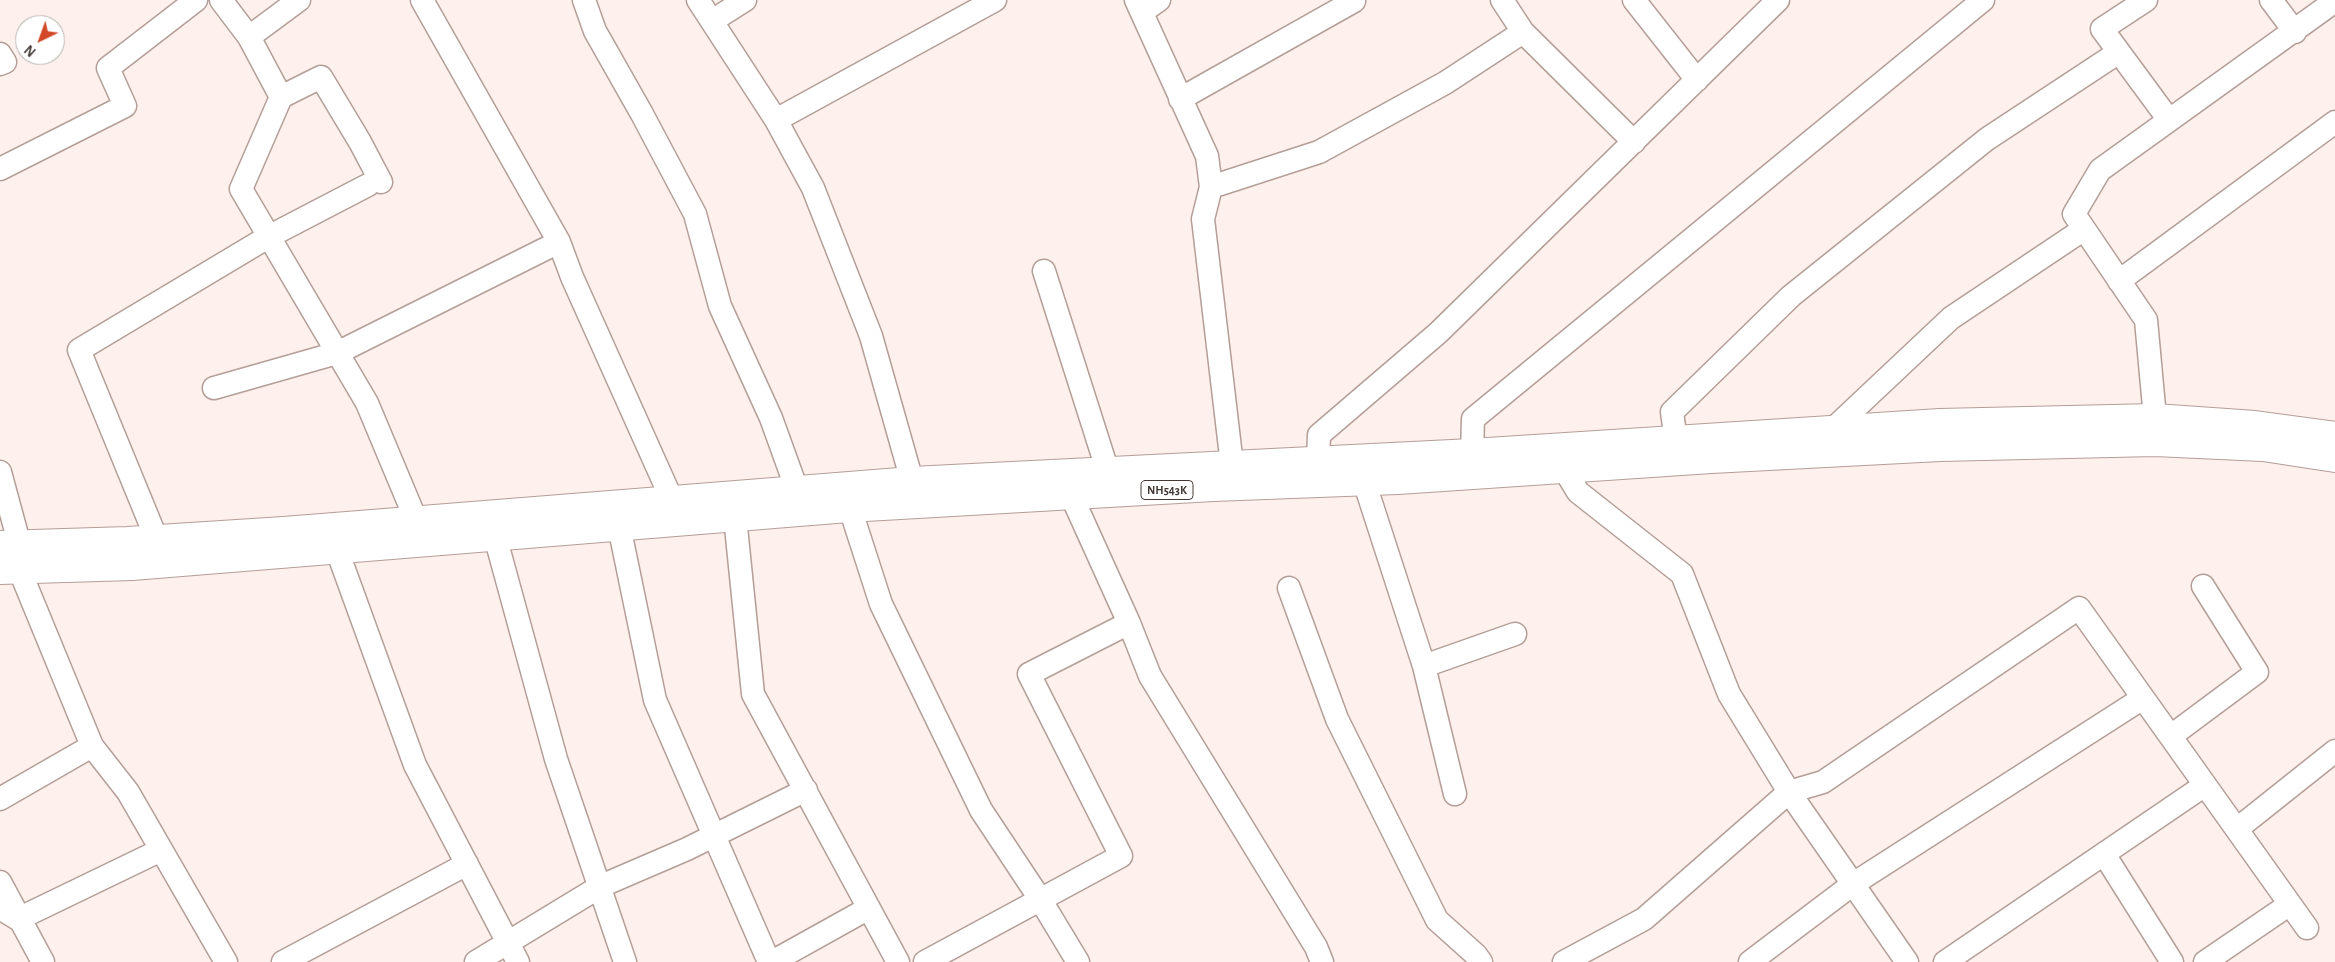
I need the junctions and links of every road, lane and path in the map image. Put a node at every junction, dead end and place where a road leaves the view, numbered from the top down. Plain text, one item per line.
1 (196, 0) edge
2 (221, 0) edge
3 (299, 0) edge
4 (422, 0) edge
5 (584, 0) edge
6 (698, 0) edge
7 (745, 0) edge
8 (996, 0) edge
9 (1502, 0) edge
10 (1634, 0) edge
11 (1778, 0) edge
12 (1983, 0) edge
13 (2146, 0) edge
14 (2271, 0) edge
15 (1354, 1) dead end
16 (2335, 1) edge
17 (1146, 4) edge
18 (712, 21) junction
19 (1523, 32) junction
20 (2295, 32) junction
21 (249, 37) junction
22 (2119, 52) junction
23 (0, 54) edge
24 (0, 64) edge
25 (1697, 80) junction
26 (281, 97) junction
27 (1180, 99) junction
28 (776, 120) junction
29 (2169, 120) junction
30 (2335, 122) edge
31 (1634, 142) junction
32 (0, 169) edge
33 (1211, 187) junction
34 (2084, 229) junction
35 (268, 236) junction
36 (559, 242) junction
37 (1044, 271) dead end
38 (2119, 281) junction
39 (337, 353) junction
40 (214, 388) dead end
41 (1832, 430) junction
42 (2155, 430) junction
43 (2335, 436) edge
44 (1677, 451) junction
45 (2335, 458) edge
46 (1318, 460) junction
47 (1472, 464) junction
48 (1564, 469) junction
49 (0, 472) edge
50 (1108, 472) junction
51 (1232, 476) junction
52 (912, 481) junction
53 (1364, 481) junction
54 (797, 490) junction
55 (1072, 497) junction
56 (672, 500) junction
57 (734, 506) junction
58 (850, 508) junction
59 (494, 525) junction
60 (619, 526) junction
61 (419, 530) junction
62 (157, 540) junction
63 (337, 550) junction
64 (10, 558) edge
65 (2204, 586) dead end
66 (1289, 588) dead end
67 (1129, 623) junction
68 (1515, 634) dead end
69 (1424, 666) junction
70 (2143, 698) junction
71 (2171, 736) junction
72 (92, 746) junction
73 (2335, 751) edge
74 (2205, 786) junction
75 (806, 790) junction
76 (1789, 792) junction
77 (1455, 794) dead end
78 (0, 799) edge
79 (2237, 829) junction
80 (714, 836) junction
81 (161, 850) junction
82 (2104, 854) junction
83 (467, 864) junction
84 (0, 882) edge
85 (1853, 884) junction
86 (601, 886) junction
87 (1040, 900) junction
88 (2290, 904) junction
89 (869, 908) junction
90 (9, 913) edge
91 (2307, 928) dead end
92 (513, 953) edge
93 (43, 962) edge
94 (226, 962) edge
95 (283, 962) edge
96 (476, 962) edge
97 (625, 962) edge
98 (771, 962) edge
99 (898, 962) edge
100 (925, 962) edge
101 (1078, 962) edge
102 (1322, 962) edge
103 (1481, 962) edge
104 (1564, 962) edge
105 (1750, 962) edge
106 (1907, 962) edge
107 (1945, 962) edge
108 (2172, 962) edge
109 (2205, 962) edge

1 - 32 street
2 - 21 street
3 - 21 street
4 - 36 street
5 - 54 street
6 - 18 street
7 - 18 street
8 - 28 street
9 - 19 street
10 - 25 street
11 - 25 street
12 - 47 street
13 - 22 street
14 - 20 street
15 - 27 street
16 - 20 street
17 - 27 street
18 - 28 street
19 - 31 street
19 - 33 street
20 - 29 street
21 - 26 street
22 - 29 street
22 - 44 street
23 - 24 street
25 - 31 street
26 - 35 street
26 - 35 street
27 - 33 street
28 - 52 street
29 - 34 street
30 - 38 street
31 - 46 street
33 - 51 street
34 - 38 street
34 - 41 street
35 - 39 street
35 - 62 street
36 - 39 street
36 - 56 street
37 - 50 street
38 - 42 street
39 - 40 street
39 - 61 street
41 - 42 highway, NH543K
41 - 44 highway, NH543K
42 - 43 highway, NH543K
42 - 44 highway, NH543K
42 - 45 highway, NH543K
44 - 47 highway, NH543K
44 - 48 highway, NH543K
46 - 47 highway, NH543K
46 - 51 highway, NH543K
47 - 48 highway, NH543K
47 - 53 highway, NH543K
48 - 76 street
49 - 64 street
50 - 51 highway, NH543K
50 - 52 highway, NH543K
51 - 53 highway, NH543K
51 - 55 highway, NH543K
52 - 54 highway, NH543K
53 - 69 street
54 - 57 highway, NH543K
55 - 58 highway, NH543K
55 - 67 street
56 - 57 highway, NH543K
56 - 59 highway, NH543K
57 - 58 highway, NH543K
57 - 60 highway, NH543K
57 - 75 street
58 - 87 street
59 - 60 highway, NH543K
59 - 61 highway, NH543K
59 - 86 street
60 - 80 street
61 - 62 highway, NH543K
61 - 63 highway, NH543K
62 - 64 highway, NH543K
63 - 64 highway, NH543K
63 - 83 street
64 - 72 street
65 - 71 street
66 - 103 street
67 - 87 street
67 - 102 street
68 - 69 street
69 - 77 street
70 - 71 street
70 - 76 street
70 - 85 street
71 - 74 street
72 - 78 street
72 - 81 street
73 - 79 street
74 - 79 street
74 - 82 street
75 - 80 street
75 - 89 street
76 - 85 street
76 - 104 street
79 - 88 street
80 - 86 street
80 - 98 street
81 - 90 street
81 - 94 street
82 - 107 street
82 - 108 street
83 - 92 street
83 - 95 street
84 - 90 street
85 - 105 street
85 - 106 street
86 - 92 street
86 - 97 street
87 - 100 street
87 - 101 street
88 - 91 street
88 - 109 street
89 - 98 street
89 - 99 street
90 - 93 street
92 - 96 street

